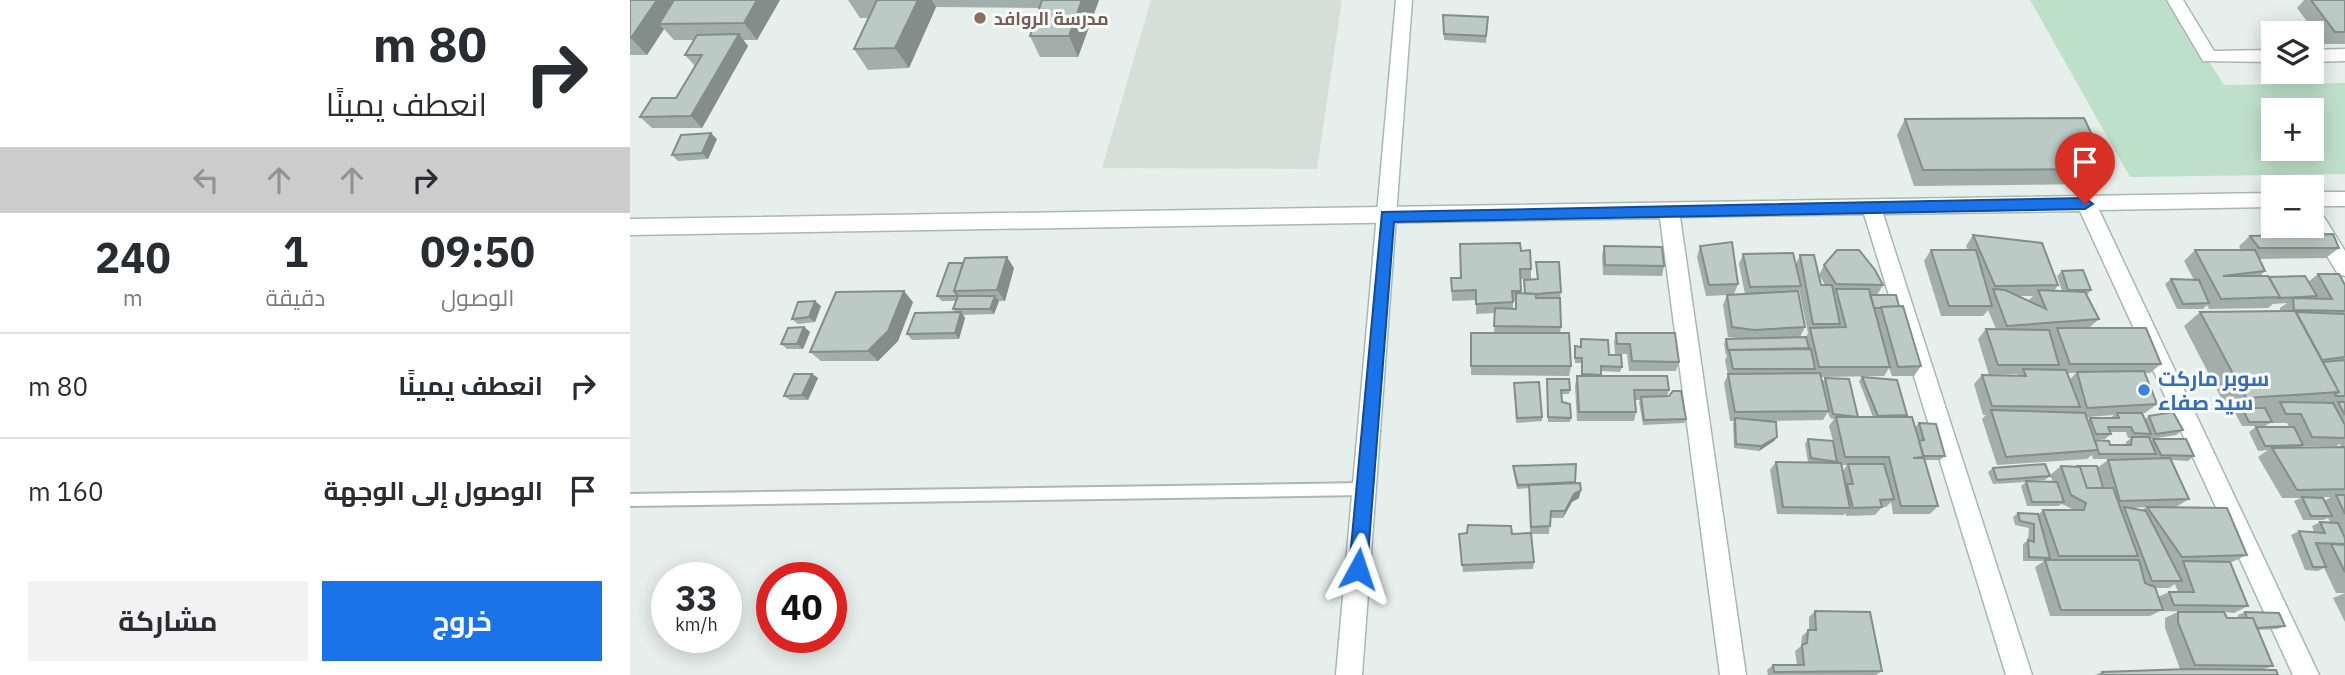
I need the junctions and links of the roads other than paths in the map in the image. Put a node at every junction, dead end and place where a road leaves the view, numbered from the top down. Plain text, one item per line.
1 (1404, 0) edge
2 (2175, 0) edge
3 (2345, 55) edge
4 (2261, 56) edge
5 (2324, 56) edge
6 (2324, 199) edge
7 (2345, 199) edge
8 (2261, 200) edge
9 (2085, 204) junction
10 (1871, 207) junction
11 (1669, 210) junction
12 (1387, 216) junction
13 (630, 228) edge
14 (2324, 234) edge
15 (2345, 268) edge
16 (1364, 489) junction
17 (630, 500) edge
18 (1349, 675) edge
19 (1733, 675) edge
20 (2019, 675) edge
21 (2306, 675) edge

1 - 12 street
2 - 4 street
3 - 5 street
6 - 7 street
8 - 9 street
9 - 10 street
9 - 21 street
10 - 11 street
10 - 20 street
11 - 12 street
11 - 19 street
12 - 13 street
12 - 16 street
14 - 15 street
16 - 17 lane
16 - 18 street

